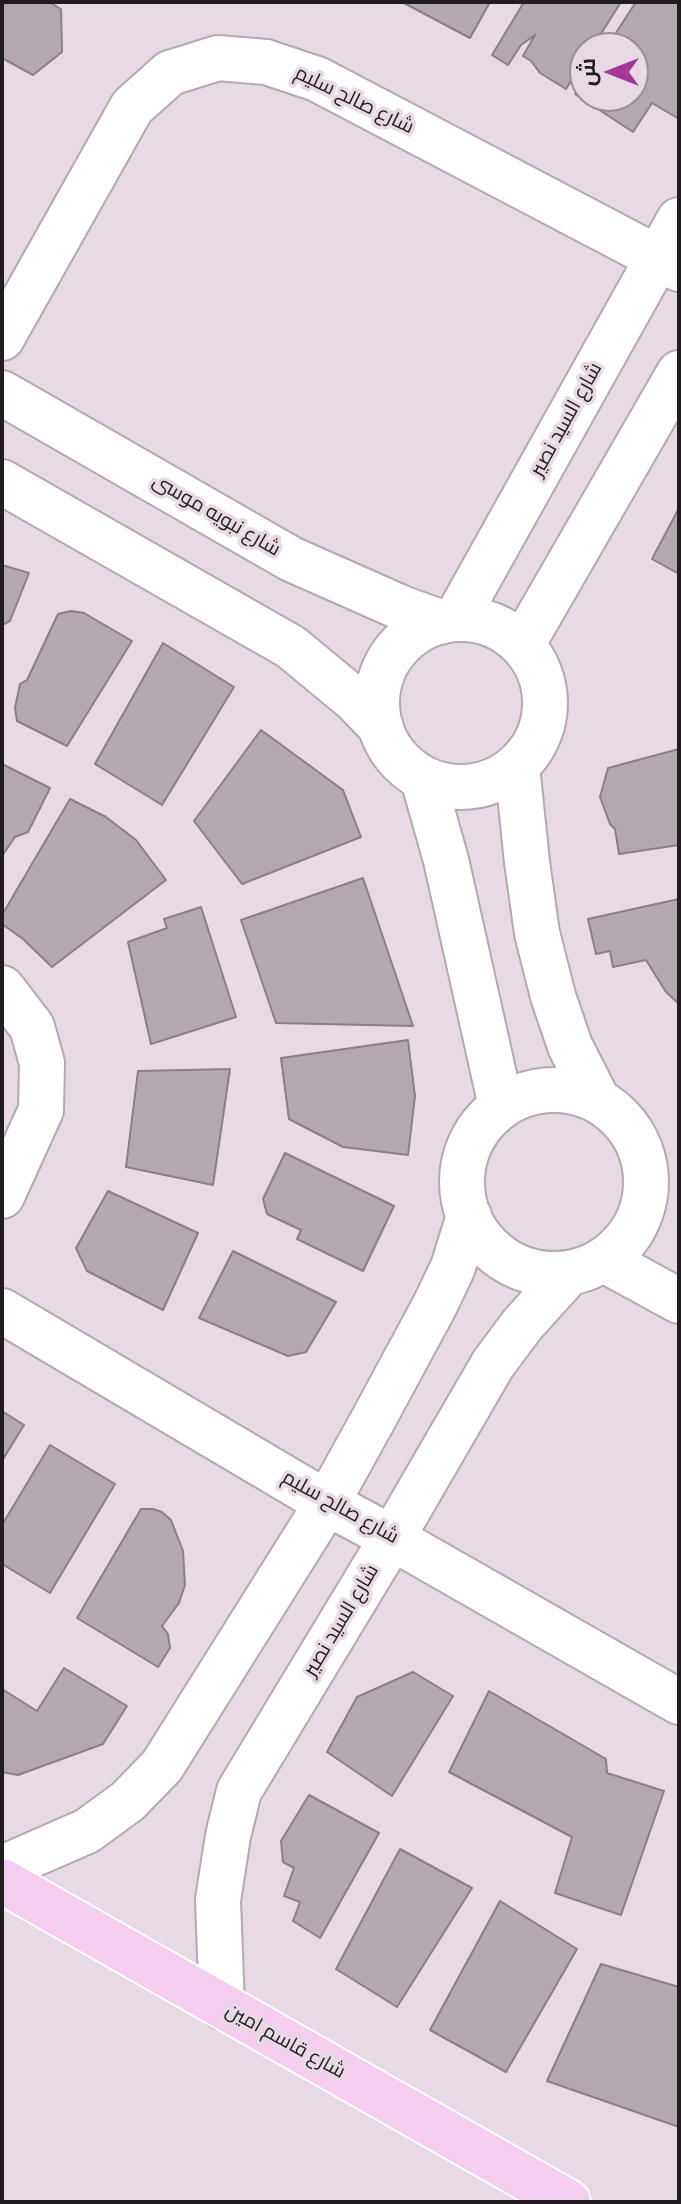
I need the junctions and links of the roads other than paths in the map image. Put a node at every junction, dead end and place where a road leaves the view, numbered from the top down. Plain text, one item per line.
1 (679, 220) edge
2 (668, 263) edge
3 (2, 338) edge
4 (679, 373) edge
5 (2, 393) edge
6 (2, 482) edge
7 (448, 621) junction
8 (522, 645) junction
9 (381, 727) junction
10 (517, 766) junction
11 (423, 779) junction
12 (2, 988) edge
13 (598, 1101) junction
14 (501, 1106) junction
15 (645, 1165) junction
16 (2, 1196) edge
17 (679, 1200) edge
18 (469, 1216) junction
19 (586, 1267) junction
20 (679, 1301) edge
21 (2, 1311) edge
22 (327, 1503) junction
23 (392, 1538) junction
24 (679, 1702) edge
25 (2, 1868) edge
26 (2, 1881) edge
27 (222, 2007) junction
28 (568, 2202) edge

1 - 2 street, شارع السيد نصير
2 - 3 street, شارع صالح سليم
2 - 7 street, شارع السيد نصير
4 - 8 street
5 - 7 street, شارع نبويه موسى
6 - 9 street
7 - 8 street
7 - 9 street
8 - 10 street
9 - 11 street
10 - 11 street
10 - 13 street
11 - 14 street
12 - 16 street
13 - 14 street
13 - 15 street
14 - 18 street
15 - 17 street
15 - 19 street
18 - 19 street
18 - 22 street
19 - 20 street
19 - 23 street, شارع السيد نصير
21 - 22 street, شارع صالح سليم
22 - 23 street, شارع صالح سليم
22 - 25 street
23 - 24 street, شارع صالح سليم
23 - 27 street, شارع السيد نصير
26 - 27 main road, شارع قاسم امين
27 - 28 main road, شارع قاسم امين

